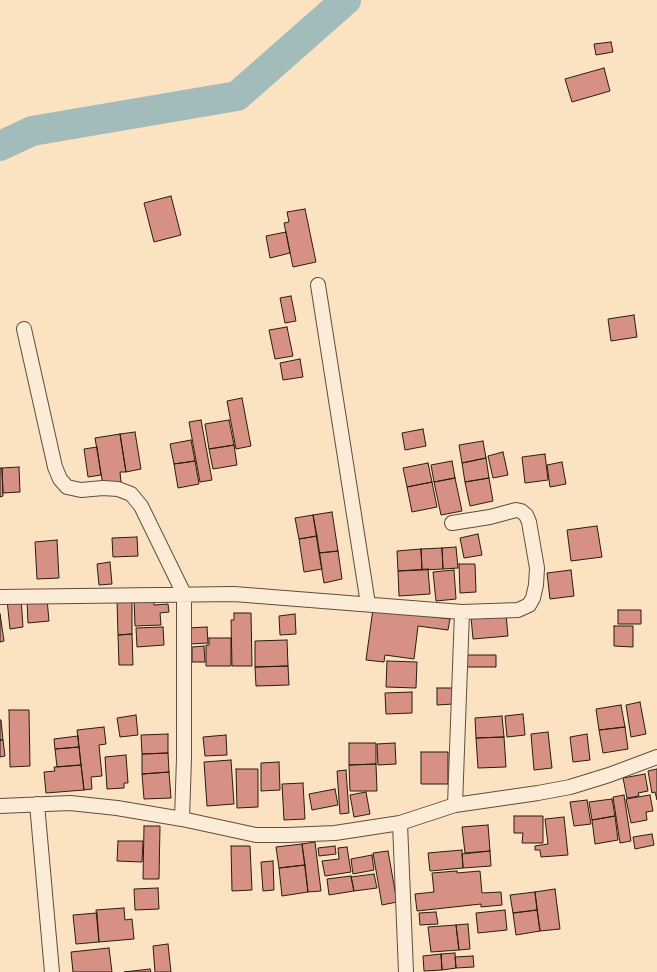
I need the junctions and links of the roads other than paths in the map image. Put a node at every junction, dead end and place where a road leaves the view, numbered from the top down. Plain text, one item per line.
1 (318, 285) dead end
2 (24, 329) dead end
3 (452, 523) dead end
4 (184, 594) junction
5 (0, 597) edge
6 (368, 604) junction
7 (462, 612) junction
8 (657, 757) edge
9 (37, 804) junction
10 (455, 805) junction
11 (0, 806) edge
12 (182, 819) junction
13 (400, 823) junction
14 (52, 972) edge
15 (406, 972) edge

1 - 6 street
2 - 4 street
3 - 7 street
4 - 5 street
4 - 6 street
4 - 12 street
6 - 7 street
7 - 10 street
8 - 10 street
9 - 11 street
9 - 12 street
9 - 14 street
10 - 13 street
12 - 13 street
13 - 15 street

